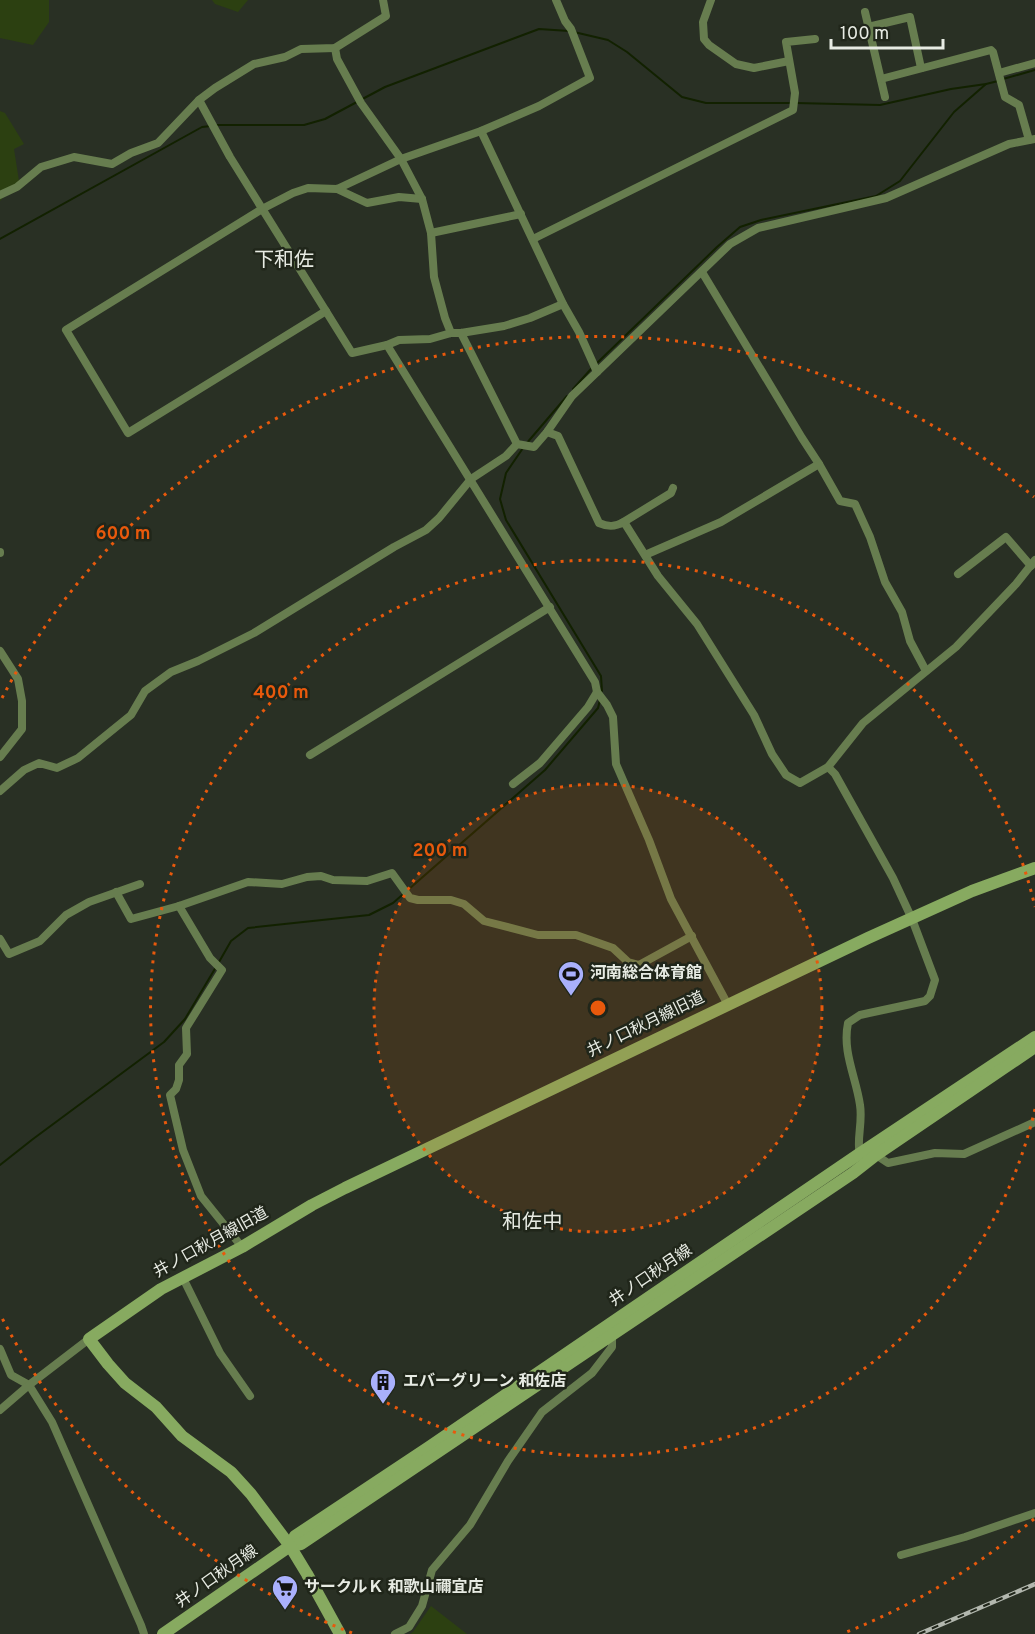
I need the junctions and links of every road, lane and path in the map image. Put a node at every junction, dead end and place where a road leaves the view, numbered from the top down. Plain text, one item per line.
1 (383, 0) edge
2 (556, 0) edge
3 (711, 0) edge
4 (865, 12) dead end
5 (868, 27) junction
6 (815, 39) dead end
7 (335, 48) junction
8 (789, 61) junction
9 (1035, 63) edge
10 (921, 68) junction
11 (999, 73) junction
12 (881, 79) junction
13 (885, 97) dead end
14 (199, 100) junction
15 (480, 131) junction
16 (1032, 140) edge
17 (401, 159) junction
18 (337, 189) junction
19 (0, 195) edge
20 (422, 199) junction
21 (262, 209) junction
22 (521, 214) junction
23 (431, 233) junction
24 (533, 239) junction
25 (702, 272) junction
26 (563, 304) junction
27 (326, 311) junction
28 (451, 333) junction
29 (461, 333) junction
30 (387, 345) junction
31 (597, 372) junction
32 (547, 432) junction
33 (518, 444) junction
34 (819, 464) junction
35 (471, 479) junction
36 (673, 488) dead end
37 (622, 523) junction
38 (645, 555) junction
39 (1033, 563) edge
40 (958, 574) dead end
41 (550, 608) junction
42 (0, 651) edge
43 (926, 671) junction
44 (597, 692) junction
45 (310, 755) dead end
46 (0, 757) edge
47 (828, 767) junction
48 (513, 784) dead end
49 (0, 791) edge
50 (1035, 868) edge
51 (140, 884) dead end
52 (116, 892) junction
53 (178, 906) junction
54 (912, 919) junction
55 (692, 936) junction
56 (0, 939) edge
57 (728, 1005) junction
58 (1035, 1036) edge
59 (1035, 1047) edge
60 (1035, 1122) edge
61 (876, 1155) junction
62 (861, 1160) junction
63 (242, 1247) junction
64 (183, 1278) junction
65 (609, 1331) junction
66 (89, 1339) junction
67 (0, 1349) edge
68 (29, 1385) junction
69 (250, 1396) dead end
70 (0, 1410) edge
71 (1035, 1513) edge
72 (290, 1546) junction
73 (901, 1555) dead end
74 (144, 1634) edge
75 (163, 1634) edge
76 (340, 1634) edge
77 (395, 1634) edge

1 - 7 street
2 - 15 street
3 - 8 street
4 - 5 street
5 - 10 street
5 - 12 street
6 - 8 street
7 - 14 street
7 - 17 street
8 - 24 street
9 - 11 street
10 - 11 street
10 - 12 street
11 - 16 street
12 - 13 street
14 - 19 street
14 - 21 street
15 - 17 street
15 - 22 street
16 - 25 street
17 - 18 street
17 - 20 street
18 - 20 street
18 - 21 street
20 - 23 street
21 - 27 street
21 - 27 street
22 - 23 street
22 - 24 street
23 - 28 street
24 - 26 street
25 - 31 street
25 - 34 street
26 - 29 street
26 - 31 street
27 - 30 street
28 - 29 street
28 - 30 street
29 - 33 street
30 - 35 street
31 - 32 street
32 - 33 street
32 - 37 street
33 - 35 street
34 - 38 street
34 - 43 street
35 - 41 street
35 - 49 street
36 - 37 street
37 - 38 street
38 - 47 street
39 - 40 street
39 - 43 street
41 - 44 street
41 - 45 street
42 - 46 street
43 - 47 street
44 - 48 street
44 - 55 street
47 - 54 street
50 - 54 street, 井ノ口秋月線旧道
51 - 52 street
52 - 53 street
52 - 56 street
53 - 55 street
53 - 63 street
54 - 57 street, 井ノ口秋月線旧道
54 - 62 street
55 - 57 street
57 - 63 street, 井ノ口秋月線旧道
58 - 62 street, 井ノ口秋月線
59 - 61 street, 井ノ口秋月線
60 - 61 street
61 - 62 street, 井ノ口秋月線
62 - 65 street, 井ノ口秋月線
63 - 64 street, 井ノ口秋月線旧道
64 - 66 street, 井ノ口秋月線旧道
64 - 69 street
65 - 72 street, 井ノ口秋月線
65 - 77 street
66 - 68 street, 井ノ口秋月線旧道
66 - 72 street
67 - 68 street
68 - 70 street, 井ノ口秋月線旧道
68 - 74 street
71 - 73 street
72 - 75 street, 井ノ口秋月線
72 - 76 street

